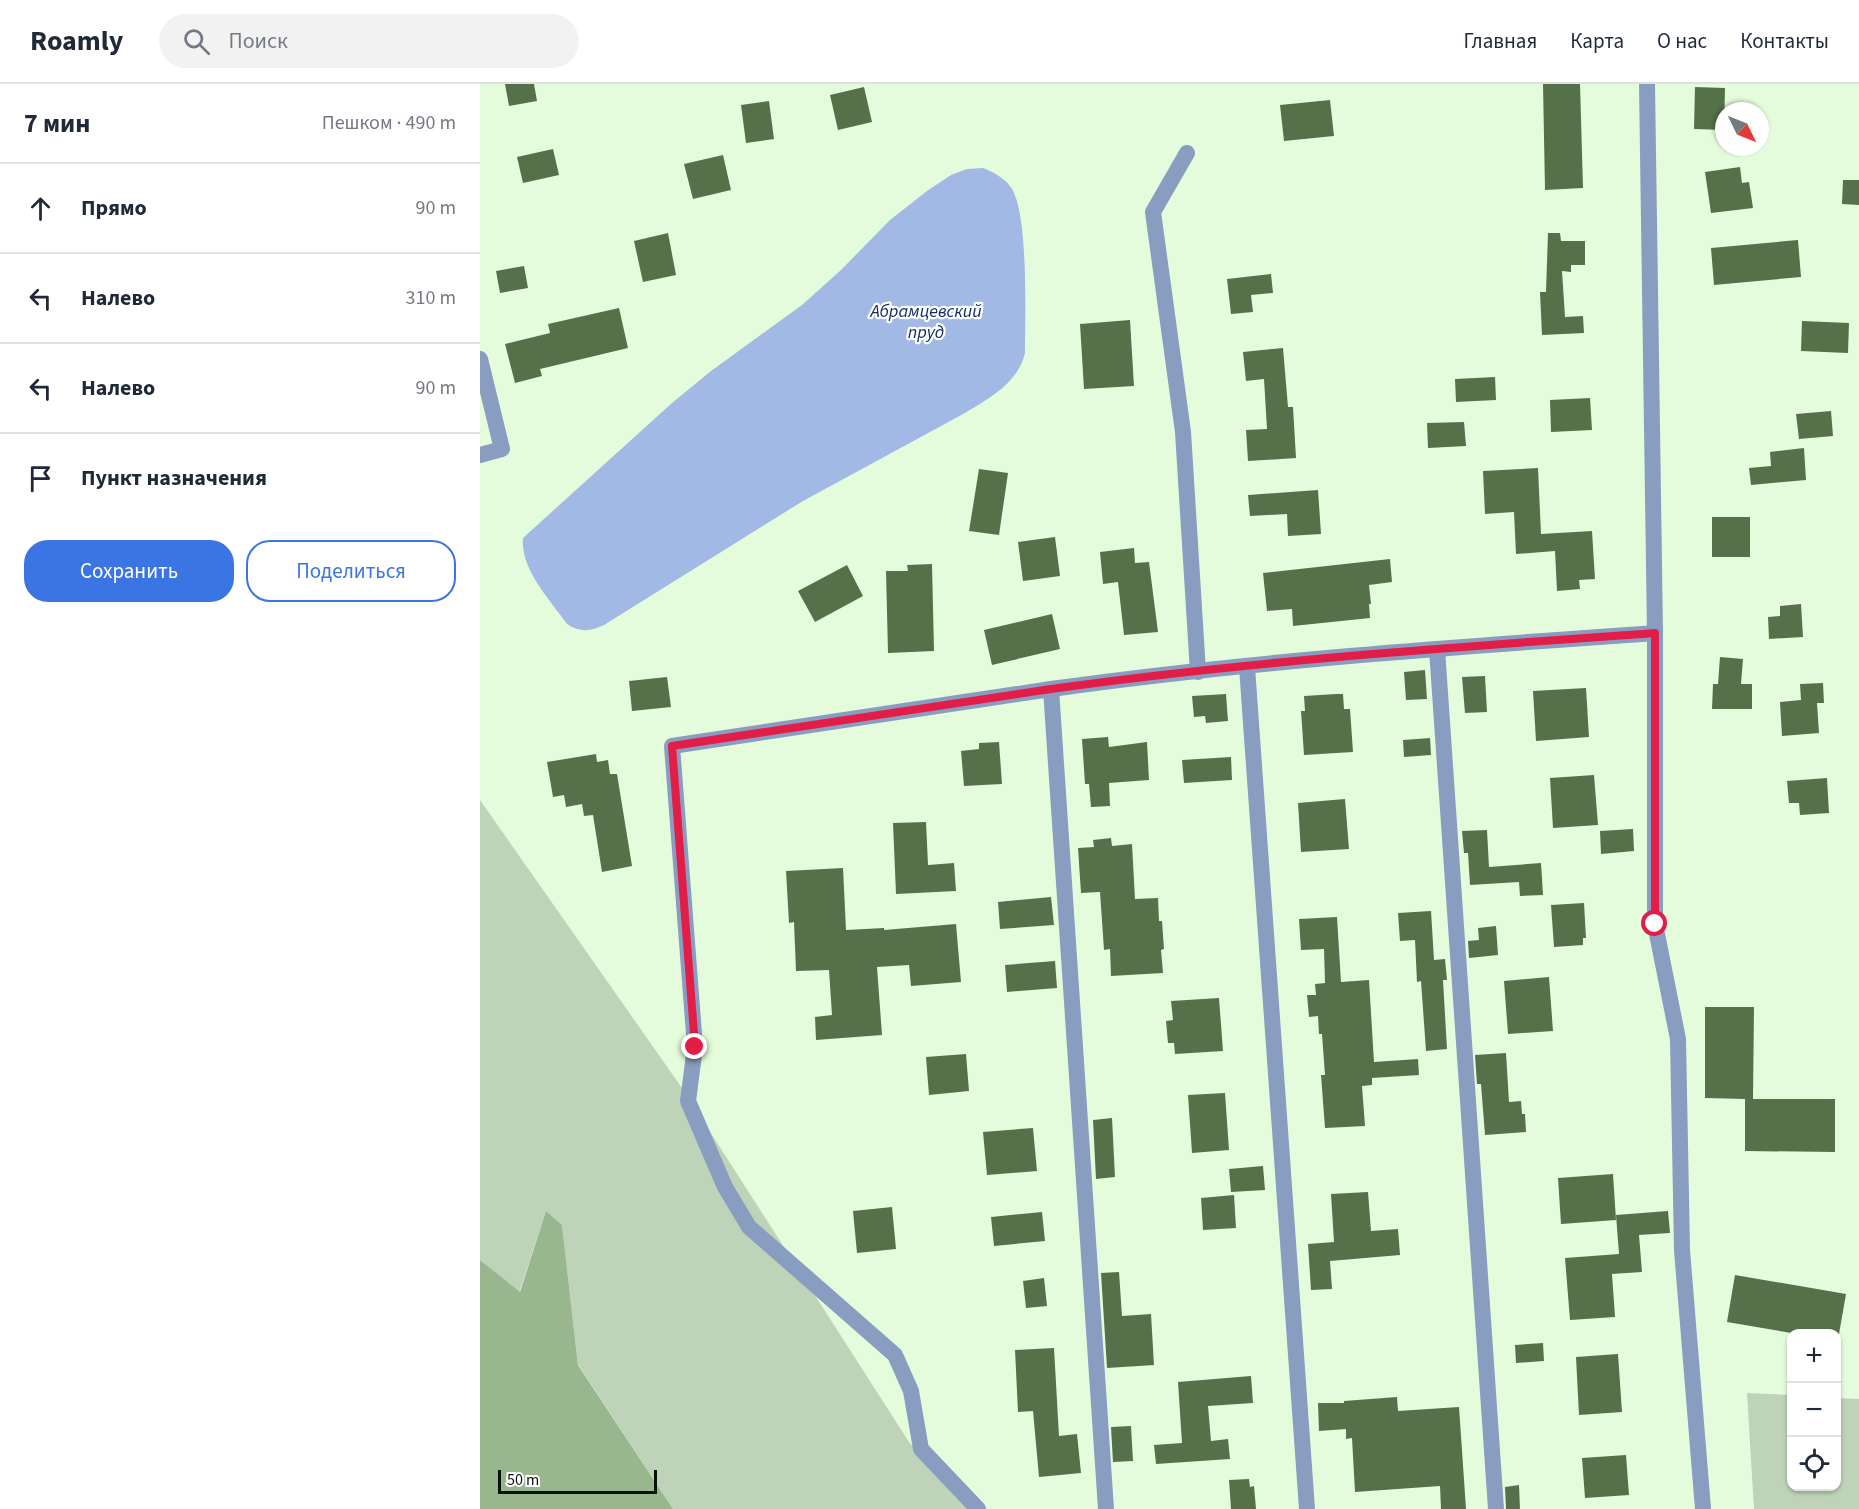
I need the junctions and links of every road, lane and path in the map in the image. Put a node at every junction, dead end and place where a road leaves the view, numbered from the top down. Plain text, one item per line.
1 (1647, 84) edge
2 (1187, 153) dead end
3 (480, 359) edge
4 (480, 455) edge
5 (1655, 633) junction
6 (1437, 649) junction
7 (1247, 667) junction
8 (1198, 672) junction
9 (1051, 689) junction
10 (978, 1509) edge
11 (1106, 1509) edge
12 (1307, 1509) edge
13 (1496, 1509) edge
14 (1703, 1509) edge

1 - 5 street
2 - 8 street
3 - 4 street
5 - 6 street
5 - 14 street
6 - 7 street
6 - 13 street
7 - 8 street
7 - 12 street
8 - 9 street
9 - 10 street
9 - 11 street

